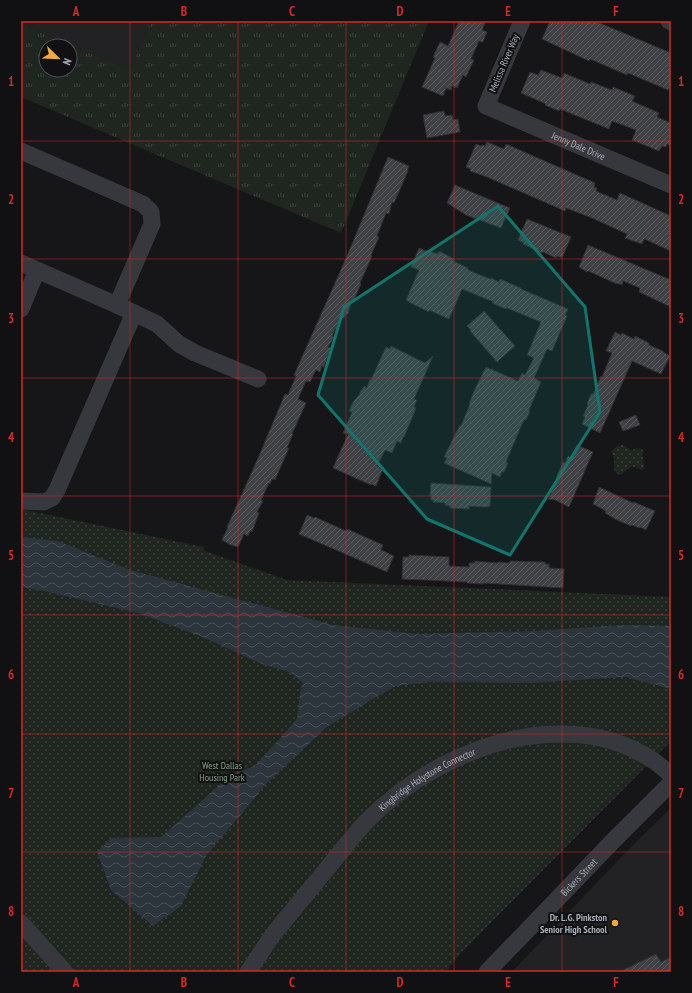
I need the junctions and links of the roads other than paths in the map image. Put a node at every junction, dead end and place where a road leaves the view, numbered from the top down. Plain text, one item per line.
1 (522, 21) edge
2 (486, 106) joint
3 (21, 151) edge
4 (671, 185) edge
5 (21, 263) edge
6 (37, 270) junction
7 (117, 305) junction
8 (21, 309) edge
9 (134, 313) junction
10 (258, 379) dead end
11 (21, 501) edge
12 (671, 775) edge
13 (671, 782) edge
14 (21, 923) edge
15 (65, 972) edge
16 (248, 972) edge
17 (487, 972) edge

1 - 2 street, Melissa River Way
2 - 4 street, Jenny Dale Drive
3 - 7 street
5 - 6 street
6 - 7 street
6 - 8 street
7 - 9 street
9 - 10 street
9 - 11 street
12 - 16 street, Kingbridge Holystone Connector
13 - 17 street, Bickers Street
14 - 15 street

